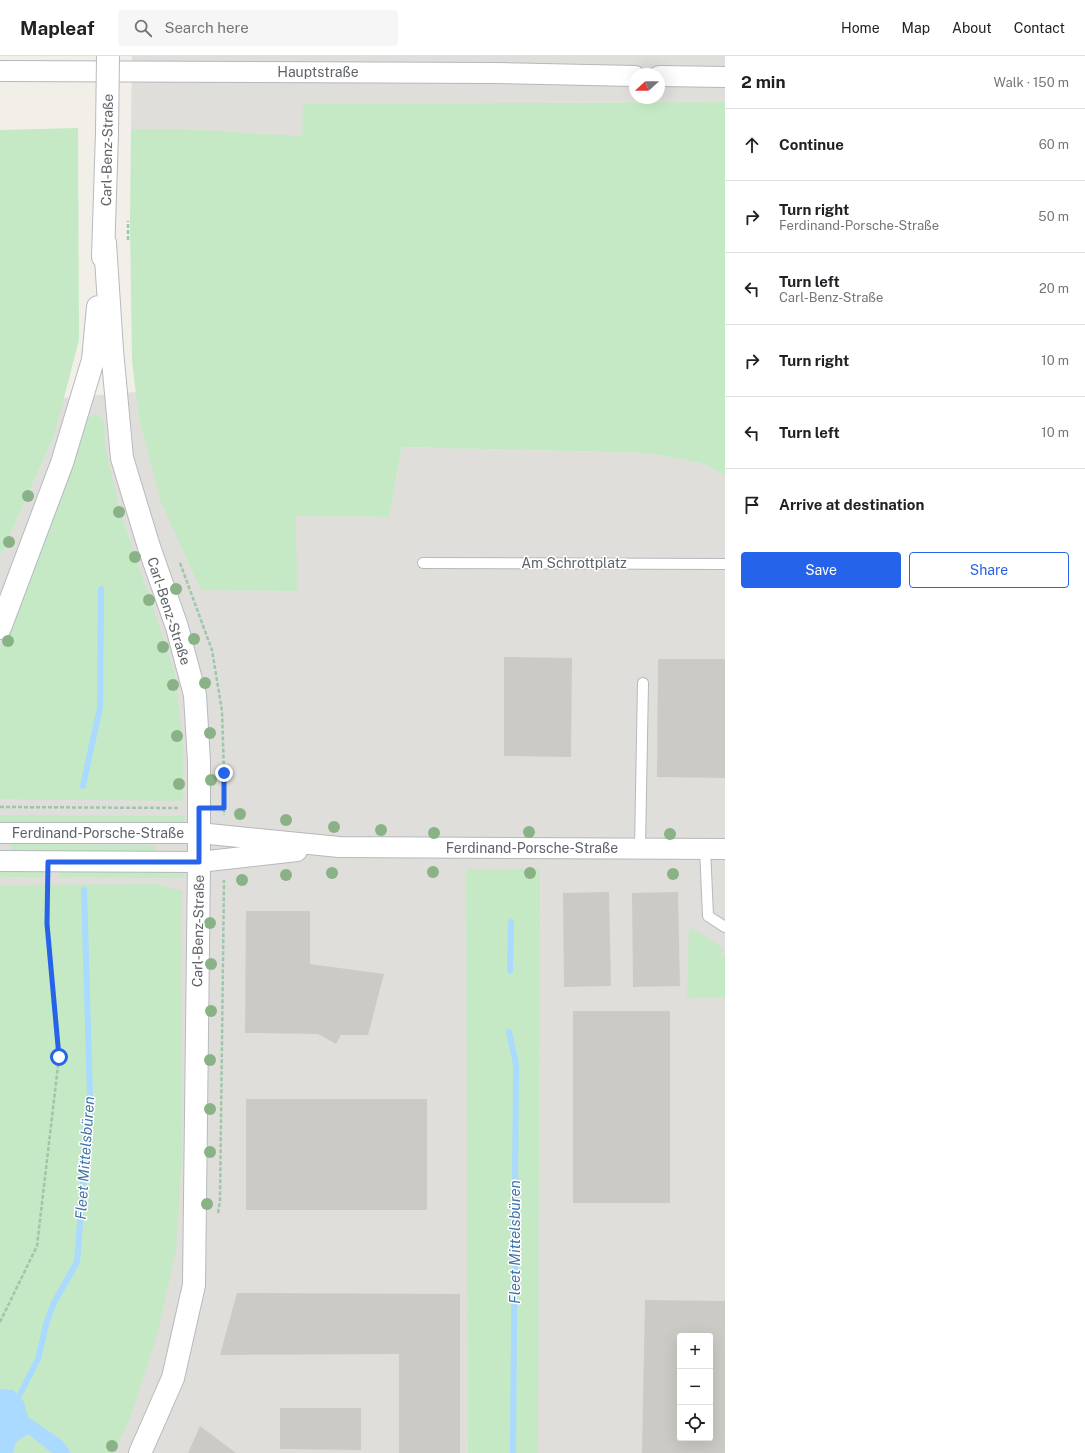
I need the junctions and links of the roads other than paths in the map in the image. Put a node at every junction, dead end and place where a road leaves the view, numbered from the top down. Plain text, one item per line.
1 (108, 56) edge
2 (0, 71) edge
3 (629, 76) edge
4 (665, 76) edge
5 (725, 77) edge
6 (105, 243) junction
7 (423, 563) dead end
8 (725, 564) edge
9 (0, 628) edge
10 (643, 683) dead end
11 (0, 833) edge
12 (199, 833) junction
13 (339, 847) junction
14 (640, 848) junction
15 (705, 848) junction
16 (725, 849) edge
17 (0, 861) edge
18 (199, 862) junction
19 (725, 927) edge
20 (140, 1453) edge

1 - 6 street, Carl-Benz-Straße, bridge
2 - 3 street, Hauptstraße
4 - 5 street
6 - 9 street, Carl-Benz-Straße
6 - 12 street, Carl-Benz-Straße
7 - 8 lane, Am Schrottplatz
10 - 14 lane
11 - 12 street, Ferdinand-Porsche-Straße
12 - 13 street, Ferdinand-Porsche-Straße
12 - 18 street, Carl-Benz-Straße
13 - 14 street, Ferdinand-Porsche-Straße
13 - 18 street, Ferdinand-Porsche-Straße
14 - 15 street, Ferdinand-Porsche-Straße
15 - 16 street, Ferdinand-Porsche-Straße
15 - 19 lane
17 - 18 street, Ferdinand-Porsche-Straße
18 - 20 street, Carl-Benz-Straße

